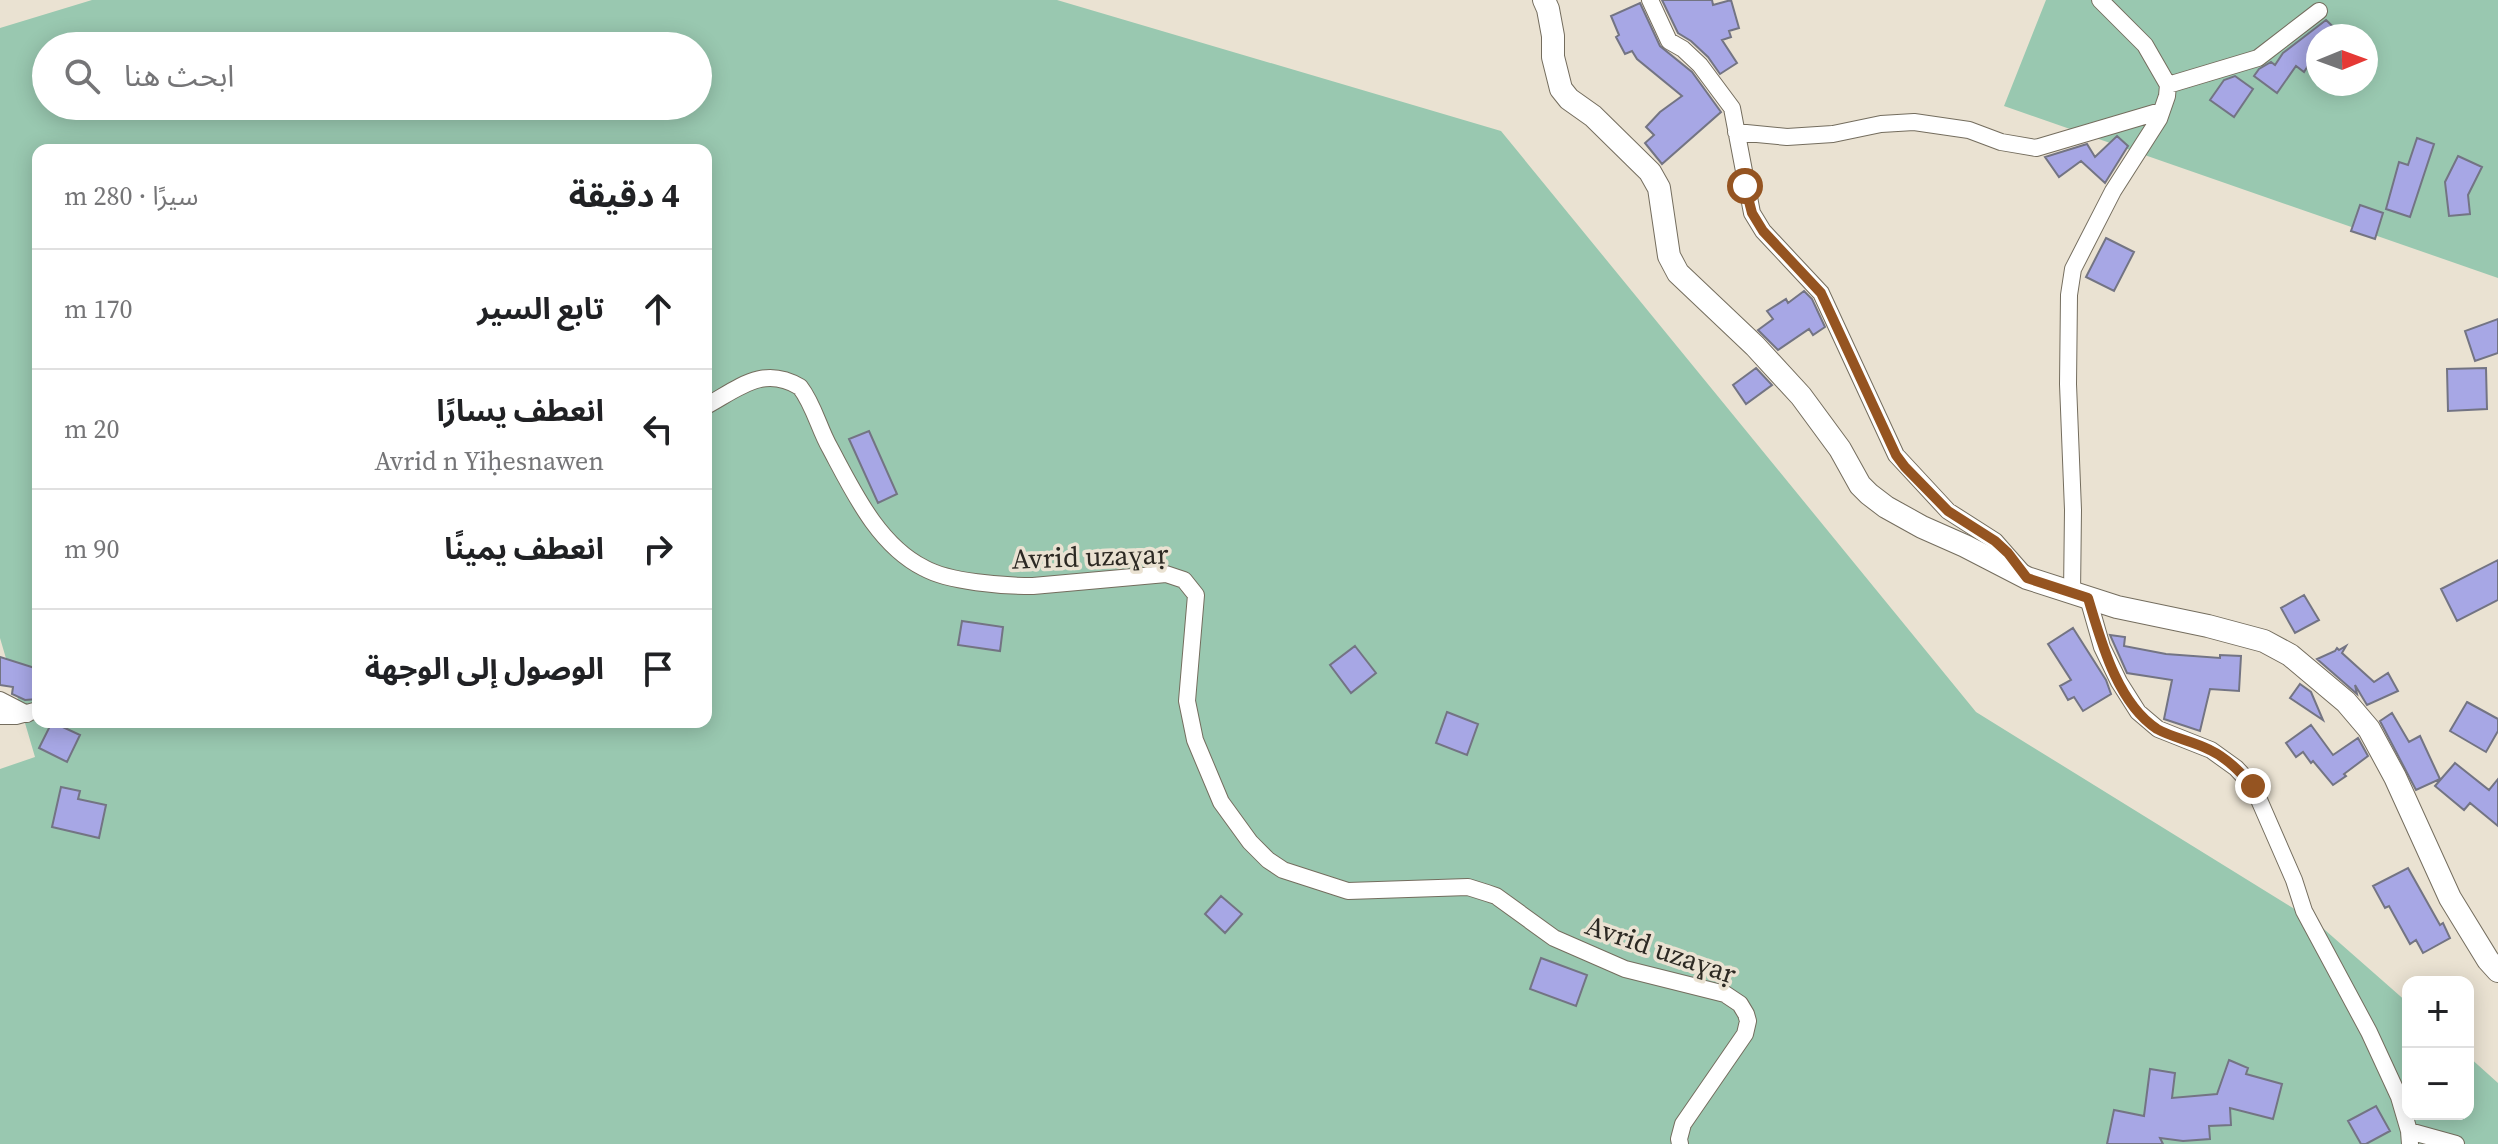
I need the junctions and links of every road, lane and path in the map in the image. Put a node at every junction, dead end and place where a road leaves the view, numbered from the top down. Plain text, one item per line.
1 (1544, 0) edge
2 (1650, 0) edge
3 (2100, 0) edge
4 (2319, 11) dead end
5 (2168, 85) junction
6 (2161, 111) junction
7 (1736, 132) junction
8 (712, 403) edge
9 (2027, 578) junction
10 (2080, 596) junction
11 (0, 700) edge
12 (32, 712) edge
13 (32, 712) edge
14 (0, 716) edge
15 (2498, 971) edge
16 (2410, 1137) edge
17 (1680, 1144) edge
18 (2456, 1144) edge

1 - 9 street
2 - 7 street
3 - 5 street
4 - 5 street
5 - 6 street
6 - 7 street
6 - 10 street
7 - 9 street
8 - 17 street, Avrid uzaɣaṛ
9 - 10 street
10 - 15 street
10 - 16 street
11 - 12 street
13 - 14 street
16 - 18 street

